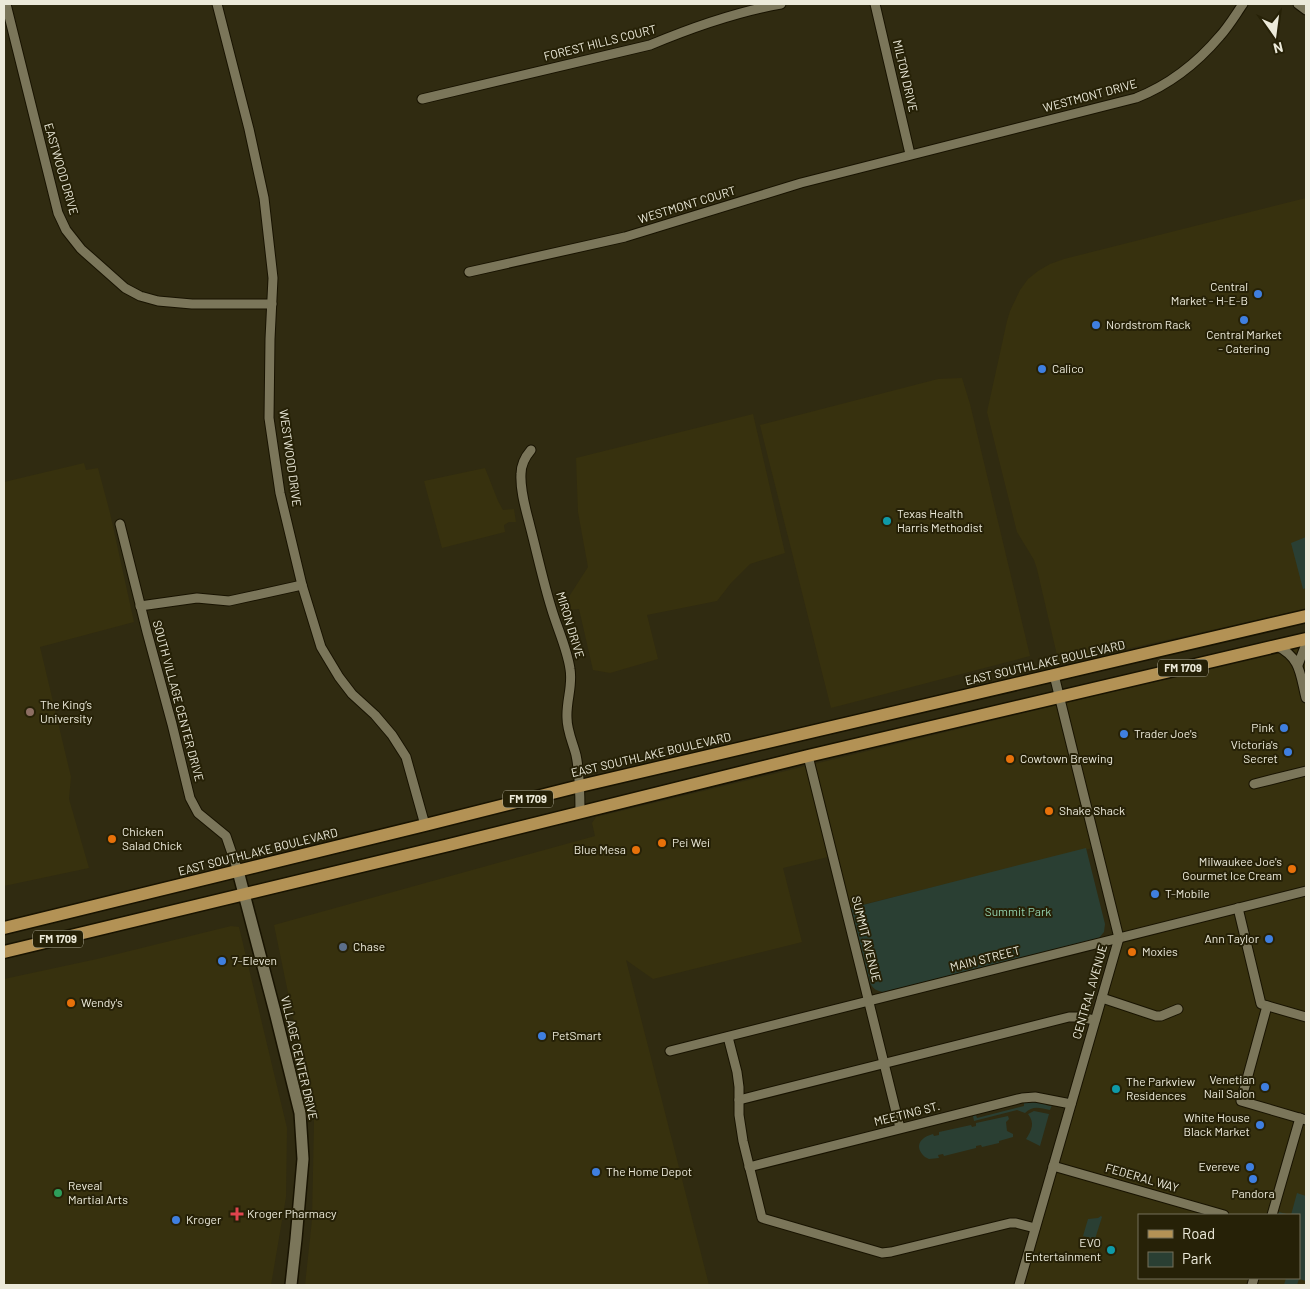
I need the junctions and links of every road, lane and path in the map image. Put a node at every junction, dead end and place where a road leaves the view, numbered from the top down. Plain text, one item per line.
1 (6, 4) edge
2 (217, 4) edge
3 (781, 4) edge
4 (875, 4) edge
5 (1243, 4) edge
6 (1298, 4) edge
7 (1306, 10) edge
8 (422, 99) dead end
9 (910, 154) junction
10 (468, 272) dead end
11 (272, 304) junction
12 (530, 450) dead end
13 (120, 524) dead end
14 (302, 585) junction
15 (140, 606) junction
16 (1306, 616) edge
17 (1306, 640) edge
18 (1306, 644) edge
19 (1277, 646) junction
20 (1298, 664) junction
21 (1054, 675) junction
22 (1059, 697) junction
23 (1306, 698) edge
24 (808, 756) junction
25 (1306, 771) edge
26 (1254, 784) dead end
27 (580, 786) junction
28 (580, 812) junction
29 (425, 825) junction
30 (238, 871) junction
31 (1306, 891) edge
32 (244, 894) junction
33 (1238, 908) junction
34 (4, 928) edge
35 (1119, 938) junction
36 (4, 952) edge
37 (1102, 998) junction
38 (869, 1002) junction
39 (1267, 1006) junction
40 (1178, 1010) dead end
41 (1306, 1017) edge
42 (1095, 1020) junction
43 (728, 1037) junction
44 (670, 1051) dead end
45 (884, 1064) junction
46 (739, 1100) junction
47 (1071, 1104) junction
48 (1303, 1119) edge
49 (900, 1128) junction
50 (1053, 1166) junction
51 (749, 1167) junction
52 (1221, 1214) edge
53 (1272, 1214) edge
54 (1035, 1228) junction
55 (291, 1285) edge
56 (1018, 1285) edge

1 - 11 street, EASTWOOD DRIVE
2 - 11 street, WESTWOOD DRIVE
3 - 8 street, FOREST HILLS COURT
4 - 9 street, MILTON DRIVE
5 - 9 street, WESTMONT DRIVE
6 - 7 street
9 - 10 street, WESTMONT COURT
11 - 14 street, WESTWOOD DRIVE
12 - 27 street, MIRON DRIVE
13 - 15 street, SOUTH VILLAGE CENTER DRIVE
14 - 15 street
14 - 29 street, WESTWOOD DRIVE
15 - 30 street, SOUTH VILLAGE CENTER DRIVE
16 - 21 main road, EAST SOUTHLAKE BOULEVARD / FM 1709
17 - 19 main road, FM 1709
18 - 20 street
19 - 20 street
19 - 22 main road, FM 1709
20 - 23 street
21 - 22 street, CENTRAL AVENUE
21 - 27 main road, EAST SOUTHLAKE BOULEVARD / FM 1709
22 - 24 main road, FM 1709
22 - 35 street, CENTRAL AVENUE
24 - 28 main road, FM 1709
24 - 38 street, SUMMIT AVENUE
25 - 26 street
27 - 28 street, MIRON DRIVE
27 - 29 main road, EAST SOUTHLAKE BOULEVARD / FM 1709
28 - 32 main road, FM 1709
29 - 30 main road, EAST SOUTHLAKE BOULEVARD / FM 1709
30 - 32 street, VILLAGE CENTER DRIVE
30 - 34 main road, EAST SOUTHLAKE BOULEVARD / FM 1709
31 - 33 street, MAIN STREET
32 - 36 main road, FM 1709
32 - 55 street, VILLAGE CENTER DRIVE
33 - 35 street, MAIN STREET
33 - 39 street
35 - 37 street, CENTRAL AVENUE
35 - 38 street, MAIN STREET
37 - 40 street
37 - 42 street, CENTRAL AVENUE
38 - 43 street, MAIN STREET
38 - 45 street, SUMMIT AVENUE
39 - 41 street
39 - 48 street
42 - 45 street
42 - 47 street, CENTRAL AVENUE
43 - 44 street, MAIN STREET
43 - 46 street
45 - 46 street
45 - 49 street, SUMMIT AVENUE
46 - 51 street
47 - 49 street, MEETING ST.
47 - 50 street, CENTRAL AVENUE
48 - 53 street
49 - 51 street, MEETING ST.
50 - 52 street, FEDERAL WAY
50 - 54 street, CENTRAL AVENUE
51 - 54 street
54 - 56 street, CENTRAL AVENUE

